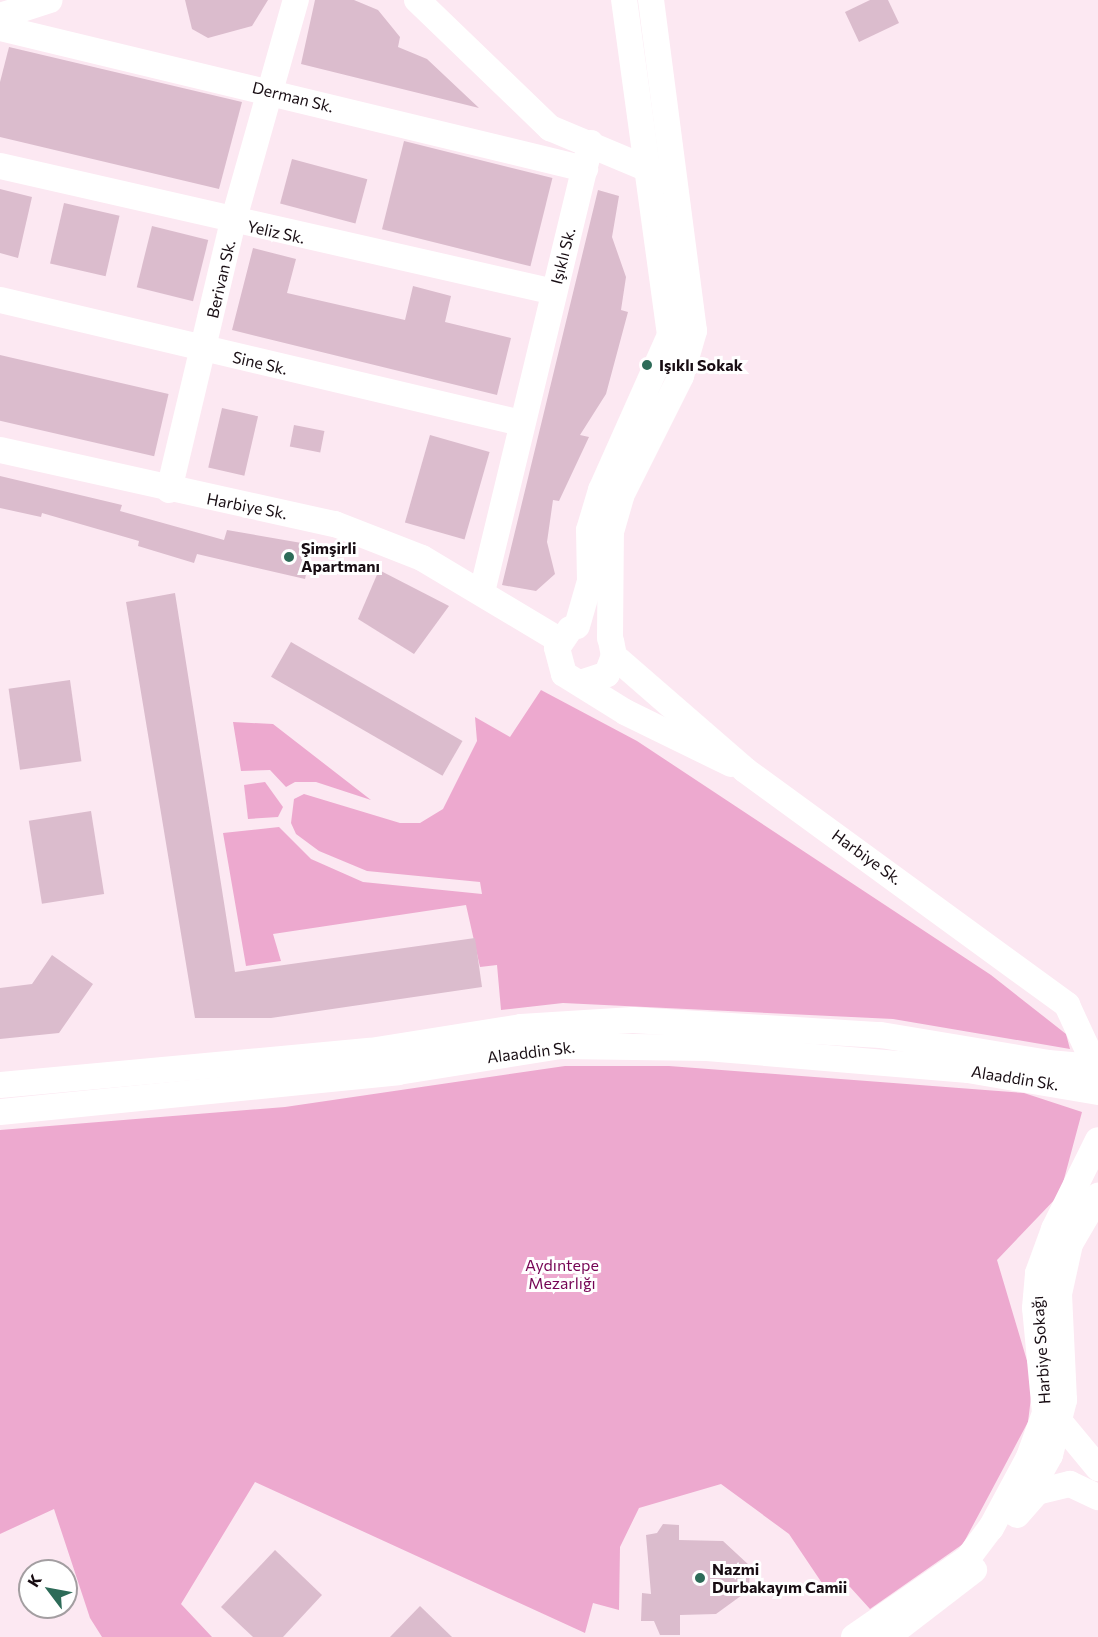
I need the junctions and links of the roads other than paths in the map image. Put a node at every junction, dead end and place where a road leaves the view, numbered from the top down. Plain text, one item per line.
1 (50, 0) edge
2 (296, 0) edge
3 (417, 0) edge
4 (624, 0) edge
5 (651, 0) edge
6 (0, 16) edge
7 (0, 28) edge
8 (269, 90) junction
9 (591, 142) junction
10 (0, 166) edge
11 (585, 169) junction
12 (647, 170) junction
13 (671, 178) junction
14 (233, 222) junction
15 (554, 292) junction
16 (0, 300) edge
17 (205, 350) junction
18 (520, 423) junction
19 (0, 450) edge
20 (169, 490) junction
21 (482, 592) junction
22 (568, 633) junction
23 (612, 647) junction
24 (580, 683) junction
25 (745, 770) junction
26 (1067, 1005) junction
27 (1098, 1033) edge
28 (180, 1066) junction
29 (1097, 1066) edge
30 (152, 1068) junction
31 (0, 1085) edge
32 (1098, 1092) edge
33 (185, 1093) junction
34 (154, 1097) junction
35 (0, 1112) edge
36 (1098, 1140) edge
37 (1098, 1196) edge
38 (1060, 1422) junction
39 (1098, 1468) edge
40 (1098, 1497) edge
41 (1017, 1515) junction
42 (964, 1582) junction
43 (854, 1637) edge
44 (887, 1637) edge
45 (912, 1637) edge

1 - 6 street
2 - 8 street, Berivan Sk.
3 - 9 street
4 - 12 street
5 - 13 street
7 - 8 street, Derman Sk.
8 - 11 street, Derman Sk.
8 - 14 street, Berivan Sk.
9 - 11 street, Işıklı Sk.
9 - 12 street
10 - 14 street, Yeliz Sk.
11 - 15 street, Işıklı Sk.
12 - 13 street
12 - 22 street
13 - 23 street
14 - 15 street, Yeliz Sk.
14 - 17 street, Berivan Sk.
15 - 18 street, Işıklı Sk.
16 - 17 street, Sine Sk.
17 - 18 street, Sine Sk.
17 - 20 street, Berivan Sk.
18 - 21 street, Işıklı Sk.
19 - 20 street, Harbiye Sk.
20 - 21 street, Harbiye Sk.
21 - 22 street
22 - 23 street
22 - 24 street
23 - 24 street
23 - 25 street, Harbiye Sk.
24 - 25 street
25 - 26 street, Harbiye Sk.
26 - 27 street
26 - 29 street, Harbiye Sk.
28 - 29 street, Alaaddin Sk.
28 - 30 street, Alaaddin Sk.
28 - 33 street
30 - 31 street, Alaaddin Sk.
30 - 34 street
32 - 33 street, Alaaddin Sk.
33 - 34 street, Alaaddin Sk.
34 - 35 street, Alaaddin Sk.
36 - 43 street, Harbiye Sokağı
37 - 38 street, Harbiye Sokağı
38 - 39 street
38 - 41 street, Harbiye Sokağı
40 - 41 street
41 - 42 street, Harbiye Sokağı
42 - 44 street, Harbiye Sokağı
42 - 45 street, Harbiye Sokağı

